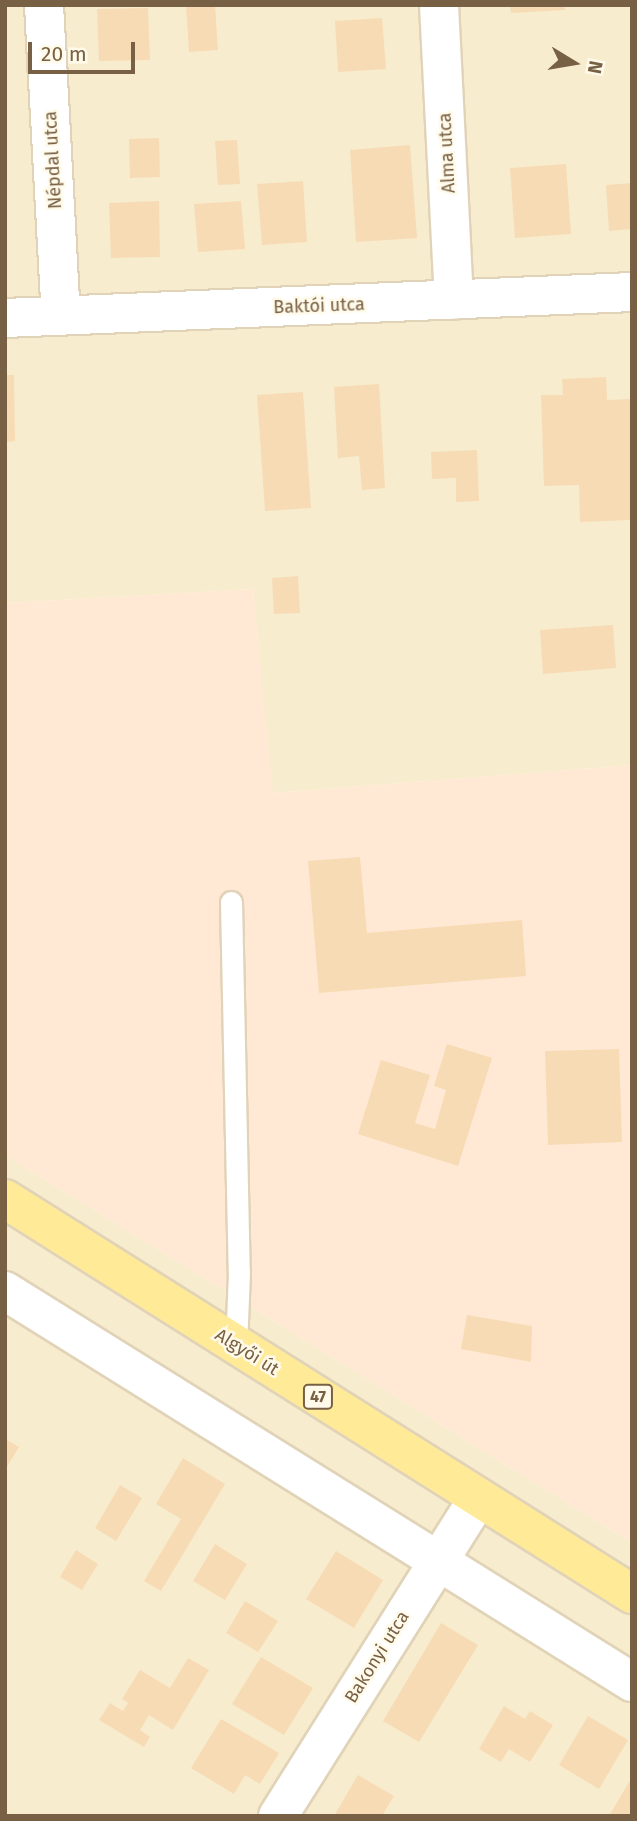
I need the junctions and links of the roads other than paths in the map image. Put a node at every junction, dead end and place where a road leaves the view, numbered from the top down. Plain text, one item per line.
1 (44, 5) edge
2 (439, 5) edge
3 (632, 292) edge
4 (454, 300) junction
5 (61, 316) junction
6 (5, 318) edge
7 (231, 902) dead end
8 (5, 1199) edge
9 (5, 1291) edge
10 (236, 1346) junction
11 (478, 1499) junction
12 (437, 1560) junction
13 (632, 1594) edge
14 (632, 1682) edge
15 (278, 1816) edge

1 - 5 street, Népdal utca
2 - 4 street, Alma utca
3 - 4 street, Baktói utca
4 - 5 street, Baktói utca
5 - 6 street, Baktói utca
7 - 10 lane
8 - 10 main road, Algyői út / 47
9 - 12 street
10 - 11 main road, Algyői út / 47
11 - 12 street, Bakonyi utca
11 - 13 main road, Algyői út / 47
12 - 14 street
12 - 15 street, Bakonyi utca

